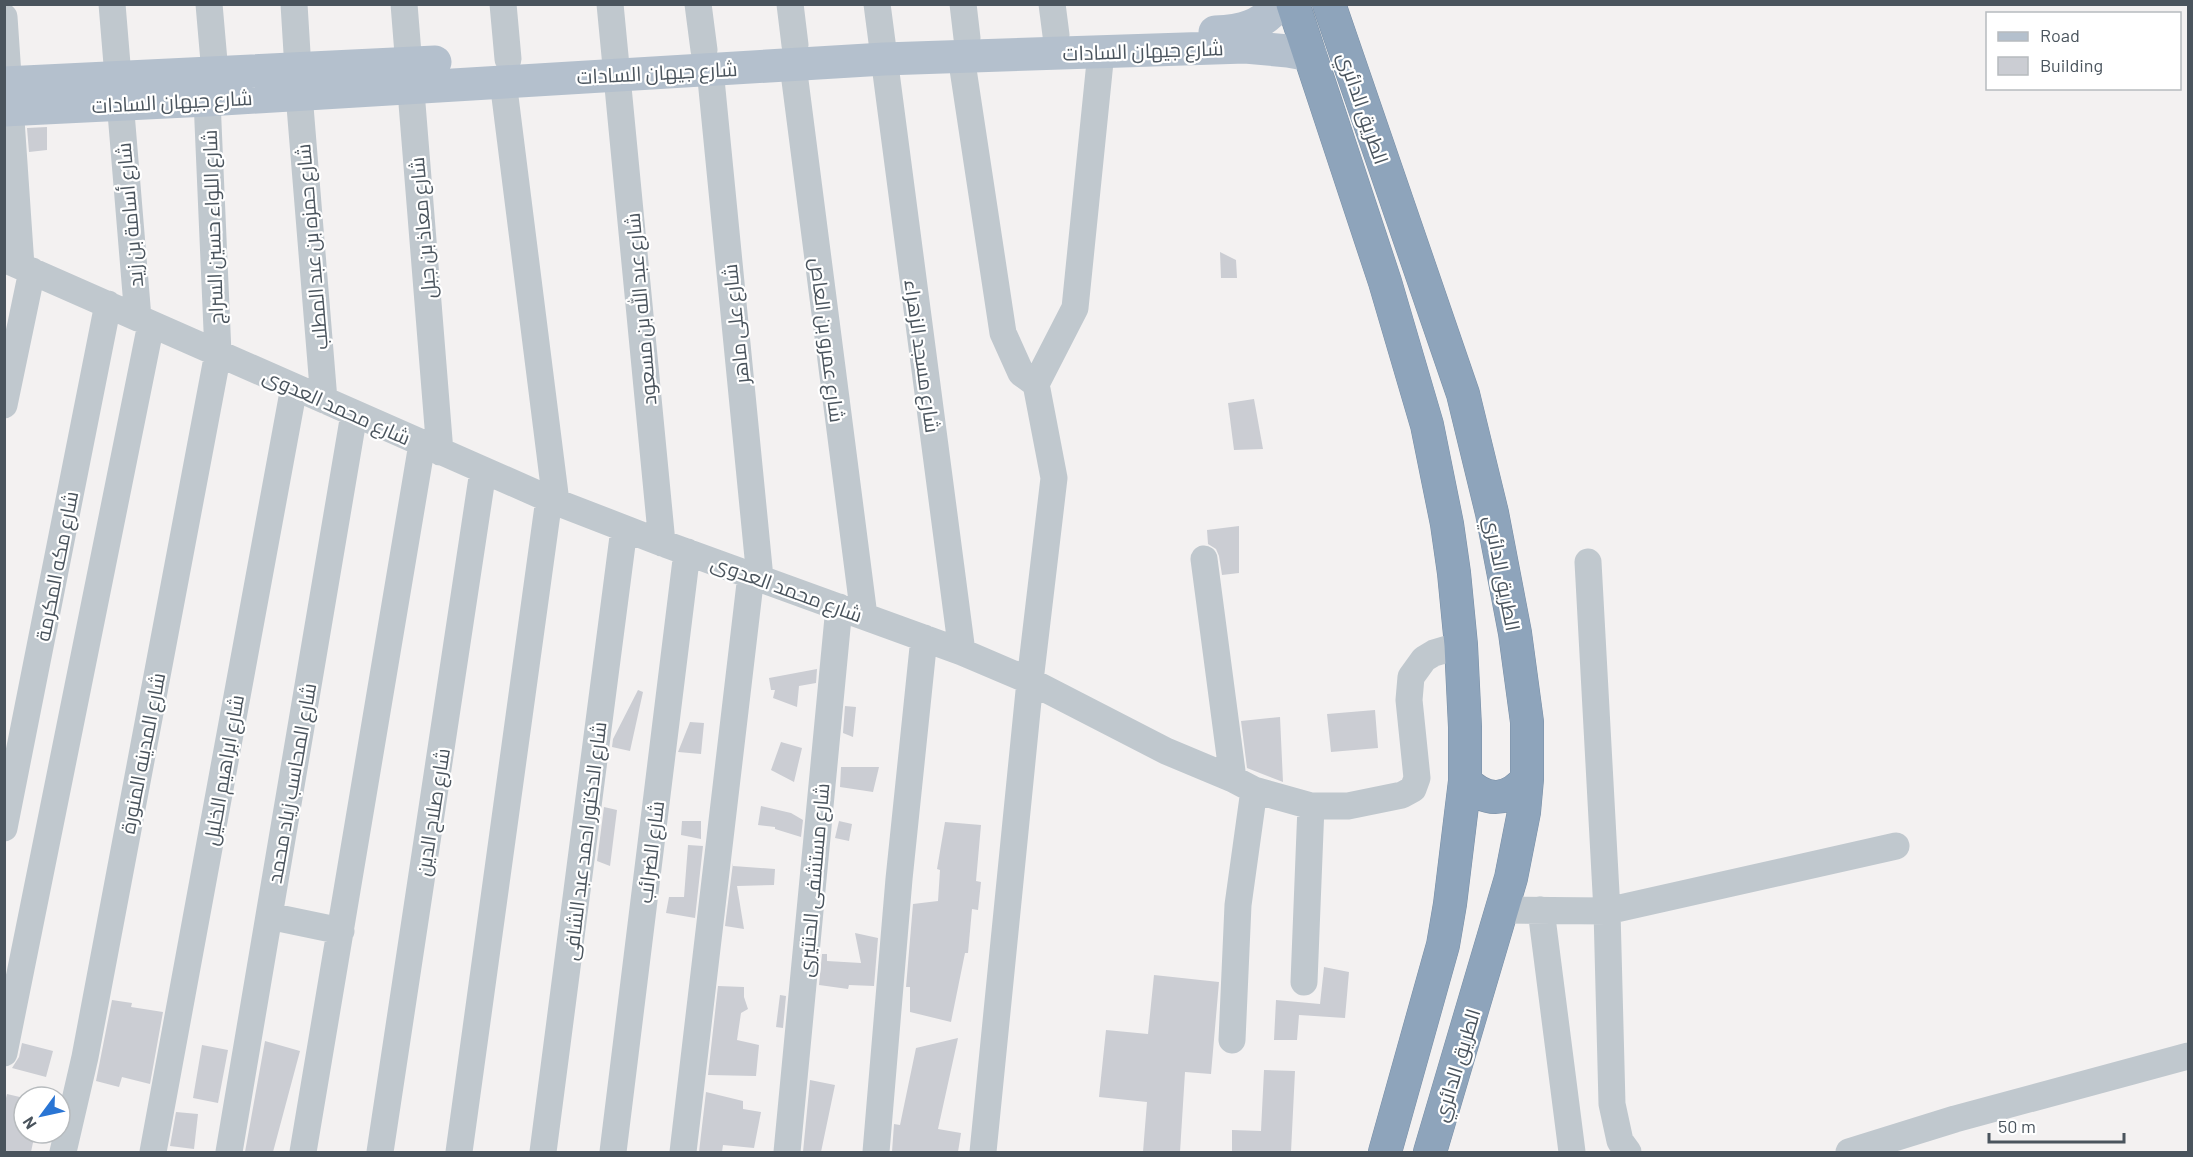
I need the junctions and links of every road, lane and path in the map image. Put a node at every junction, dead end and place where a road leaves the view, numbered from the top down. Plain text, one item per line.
1 (112, 4) edge
2 (209, 4) edge
3 (294, 4) edge
4 (404, 4) edge
5 (503, 4) edge
6 (610, 4) edge
7 (698, 4) edge
8 (790, 4) edge
9 (877, 4) edge
10 (963, 4) edge
11 (1279, 4) edge
12 (1293, 4) edge
13 (1329, 4) edge
14 (4, 17) edge
15 (1054, 20) edge
16 (964, 47) junction
17 (883, 50) junction
18 (1101, 52) junction
19 (794, 55) junction
20 (1310, 55) junction
21 (707, 59) junction
22 (617, 64) junction
23 (505, 70) junction
24 (410, 75) junction
25 (299, 81) junction
26 (211, 87) junction
27 (118, 91) junction
28 (7, 97) edge
29 (19, 265) edge
30 (108, 304) junction
31 (144, 321) junction
32 (218, 353) junction
33 (1036, 384) junction
34 (294, 387) junction
35 (324, 400) junction
36 (4, 405) edge
37 (354, 414) junction
38 (431, 448) junction
39 (483, 471) junction
40 (552, 500) junction
41 (624, 529) junction
42 (674, 548) junction
43 (1204, 559) dead end
44 (1588, 562) dead end
45 (755, 576) junction
46 (851, 612) junction
47 (924, 638) junction
48 (1461, 645) junction
49 (962, 652) junction
50 (1030, 681) junction
51 (1527, 779) junction
52 (1465, 781) junction
53 (1243, 784) junction
54 (1311, 806) junction
55 (4, 828) edge
56 (1896, 846) dead end
57 (1501, 910) junction
58 (1541, 910) junction
59 (1607, 911) junction
60 (269, 916) junction
61 (341, 931) junction
62 (1443, 945) junction
63 (1491, 950) junction
64 (1304, 982) dead end
65 (1232, 1040) dead end
66 (4, 1053) edge
67 (2188, 1056) edge
68 (63, 1152) edge
69 (153, 1152) edge
70 (229, 1152) edge
71 (303, 1152) edge
72 (380, 1152) edge
73 (459, 1152) edge
74 (543, 1152) edge
75 (613, 1152) edge
76 (683, 1152) edge
77 (788, 1152) edge
78 (876, 1152) edge
79 (983, 1152) edge
80 (1385, 1152) edge
81 (1430, 1152) edge
82 (1572, 1152) edge
83 (1628, 1152) edge
84 (1850, 1152) edge

1 - 27 street, شارع أسامة بن زيد
2 - 26 street, شارع اللواء حسين السراج
3 - 25 street, شارع حمزه بن عبد المطلب
4 - 24 street, شارع معاذ بن جبل
5 - 23 street
6 - 22 street, شارع عبد الله بن مسعود
7 - 21 street, شارع على ماهر
8 - 19 street, شارع عمرو بن العاص
9 - 17 street, شارع مسجد الزهراء
10 - 16 street
11 - 15 main road, شارع جيهان السادات
12 - 20 highway, الطريق الدائري
13 - 51 highway, الطريق الدائري
14 - 28 street
15 - 16 main road, شارع جيهان السادات
16 - 17 main road, شارع جيهان السادات
16 - 18 main road, شارع جيهان السادات
16 - 33 street
17 - 19 main road, شارع جيهان السادات
17 - 49 street, شارع مسجد الزهراء
18 - 20 main road, شارع جيهان السادات
18 - 33 street
19 - 21 main road, شارع جيهان السادات
19 - 46 street, شارع عمرو بن العاص
20 - 48 highway, الطريق الدائري
21 - 22 main road, شارع جيهان السادات
21 - 45 street, شارع على ماهر
22 - 23 main road, شارع جيهان السادات
22 - 42 street, شارع عبد الله بن مسعود
23 - 24 main road, شارع جيهان السادات
23 - 40 street
24 - 25 main road, شارع جيهان السادات
24 - 38 street, شارع معاذ بن جبل
25 - 26 main road, شارع جيهان السادات
25 - 35 street, شارع حمزه بن عبد المطلب
26 - 27 main road, شارع جيهان السادات
26 - 32 street, شارع اللواء حسين السراج
27 - 28 main road, شارع جيهان السادات
27 - 31 street, شارع أسامة بن زيد
28 - 29 street
29 - 30 street, شارع محمد العدوى
29 - 36 street
30 - 31 street, شارع محمد العدوى
30 - 55 street, شارع مكه المكرمة
31 - 32 street, شارع محمد العدوى
31 - 66 street, شارع أسامة بن زيد
32 - 34 street, شارع محمد العدوى
32 - 68 street, شارع المدينه المنورة
33 - 50 street
34 - 35 street, شارع محمد العدوى
34 - 69 street, شارع ابراهيم الخليل
35 - 37 street, شارع محمد العدوى
37 - 38 street, شارع محمد العدوى
37 - 60 street, شارع المحاسب زياد محمد
38 - 39 street, شارع محمد العدوى
38 - 61 street, شارع معاذ بن جبل
39 - 40 street, شارع محمد العدوى
39 - 72 street, شارع صلاح الدين
40 - 41 street, شارع محمد العدوى
40 - 73 street
41 - 42 street, شارع محمد العدوى
41 - 74 street, شارع الدكتور احمد عبد الشافى
42 - 45 street, شارع محمد العدوى
42 - 75 street, شارع الضرائب
43 - 53 street
44 - 59 street
45 - 46 street, شارع محمد العدوى
45 - 76 street, شارع على ماهر
46 - 47 street, شارع محمد العدوى
46 - 77 street, شارع مستشفى الحنتيرى
47 - 49 street, شارع محمد العدوى
47 - 78 street
48 - 52 highway, الطريق الدائري
48 - 54 street, شارع محمد العدوى
49 - 50 street, شارع محمد العدوى
50 - 53 street, شارع محمد العدوى
50 - 79 street
51 - 52 highway
51 - 57 highway, الطريق الدائري
52 - 62 highway, الطريق الدائري
53 - 54 street, شارع محمد العدوى
53 - 65 street
54 - 64 street
56 - 59 street
57 - 58 street
57 - 63 highway, الطريق الدائري
58 - 59 street
58 - 82 street
59 - 83 street
60 - 61 street
60 - 70 street, شارع المحاسب زياد محمد
61 - 71 street, شارع معاذ بن جبل
62 - 63 highway
62 - 80 highway, الطريق الدائري
63 - 81 highway, الطريق الدائري
67 - 84 street

